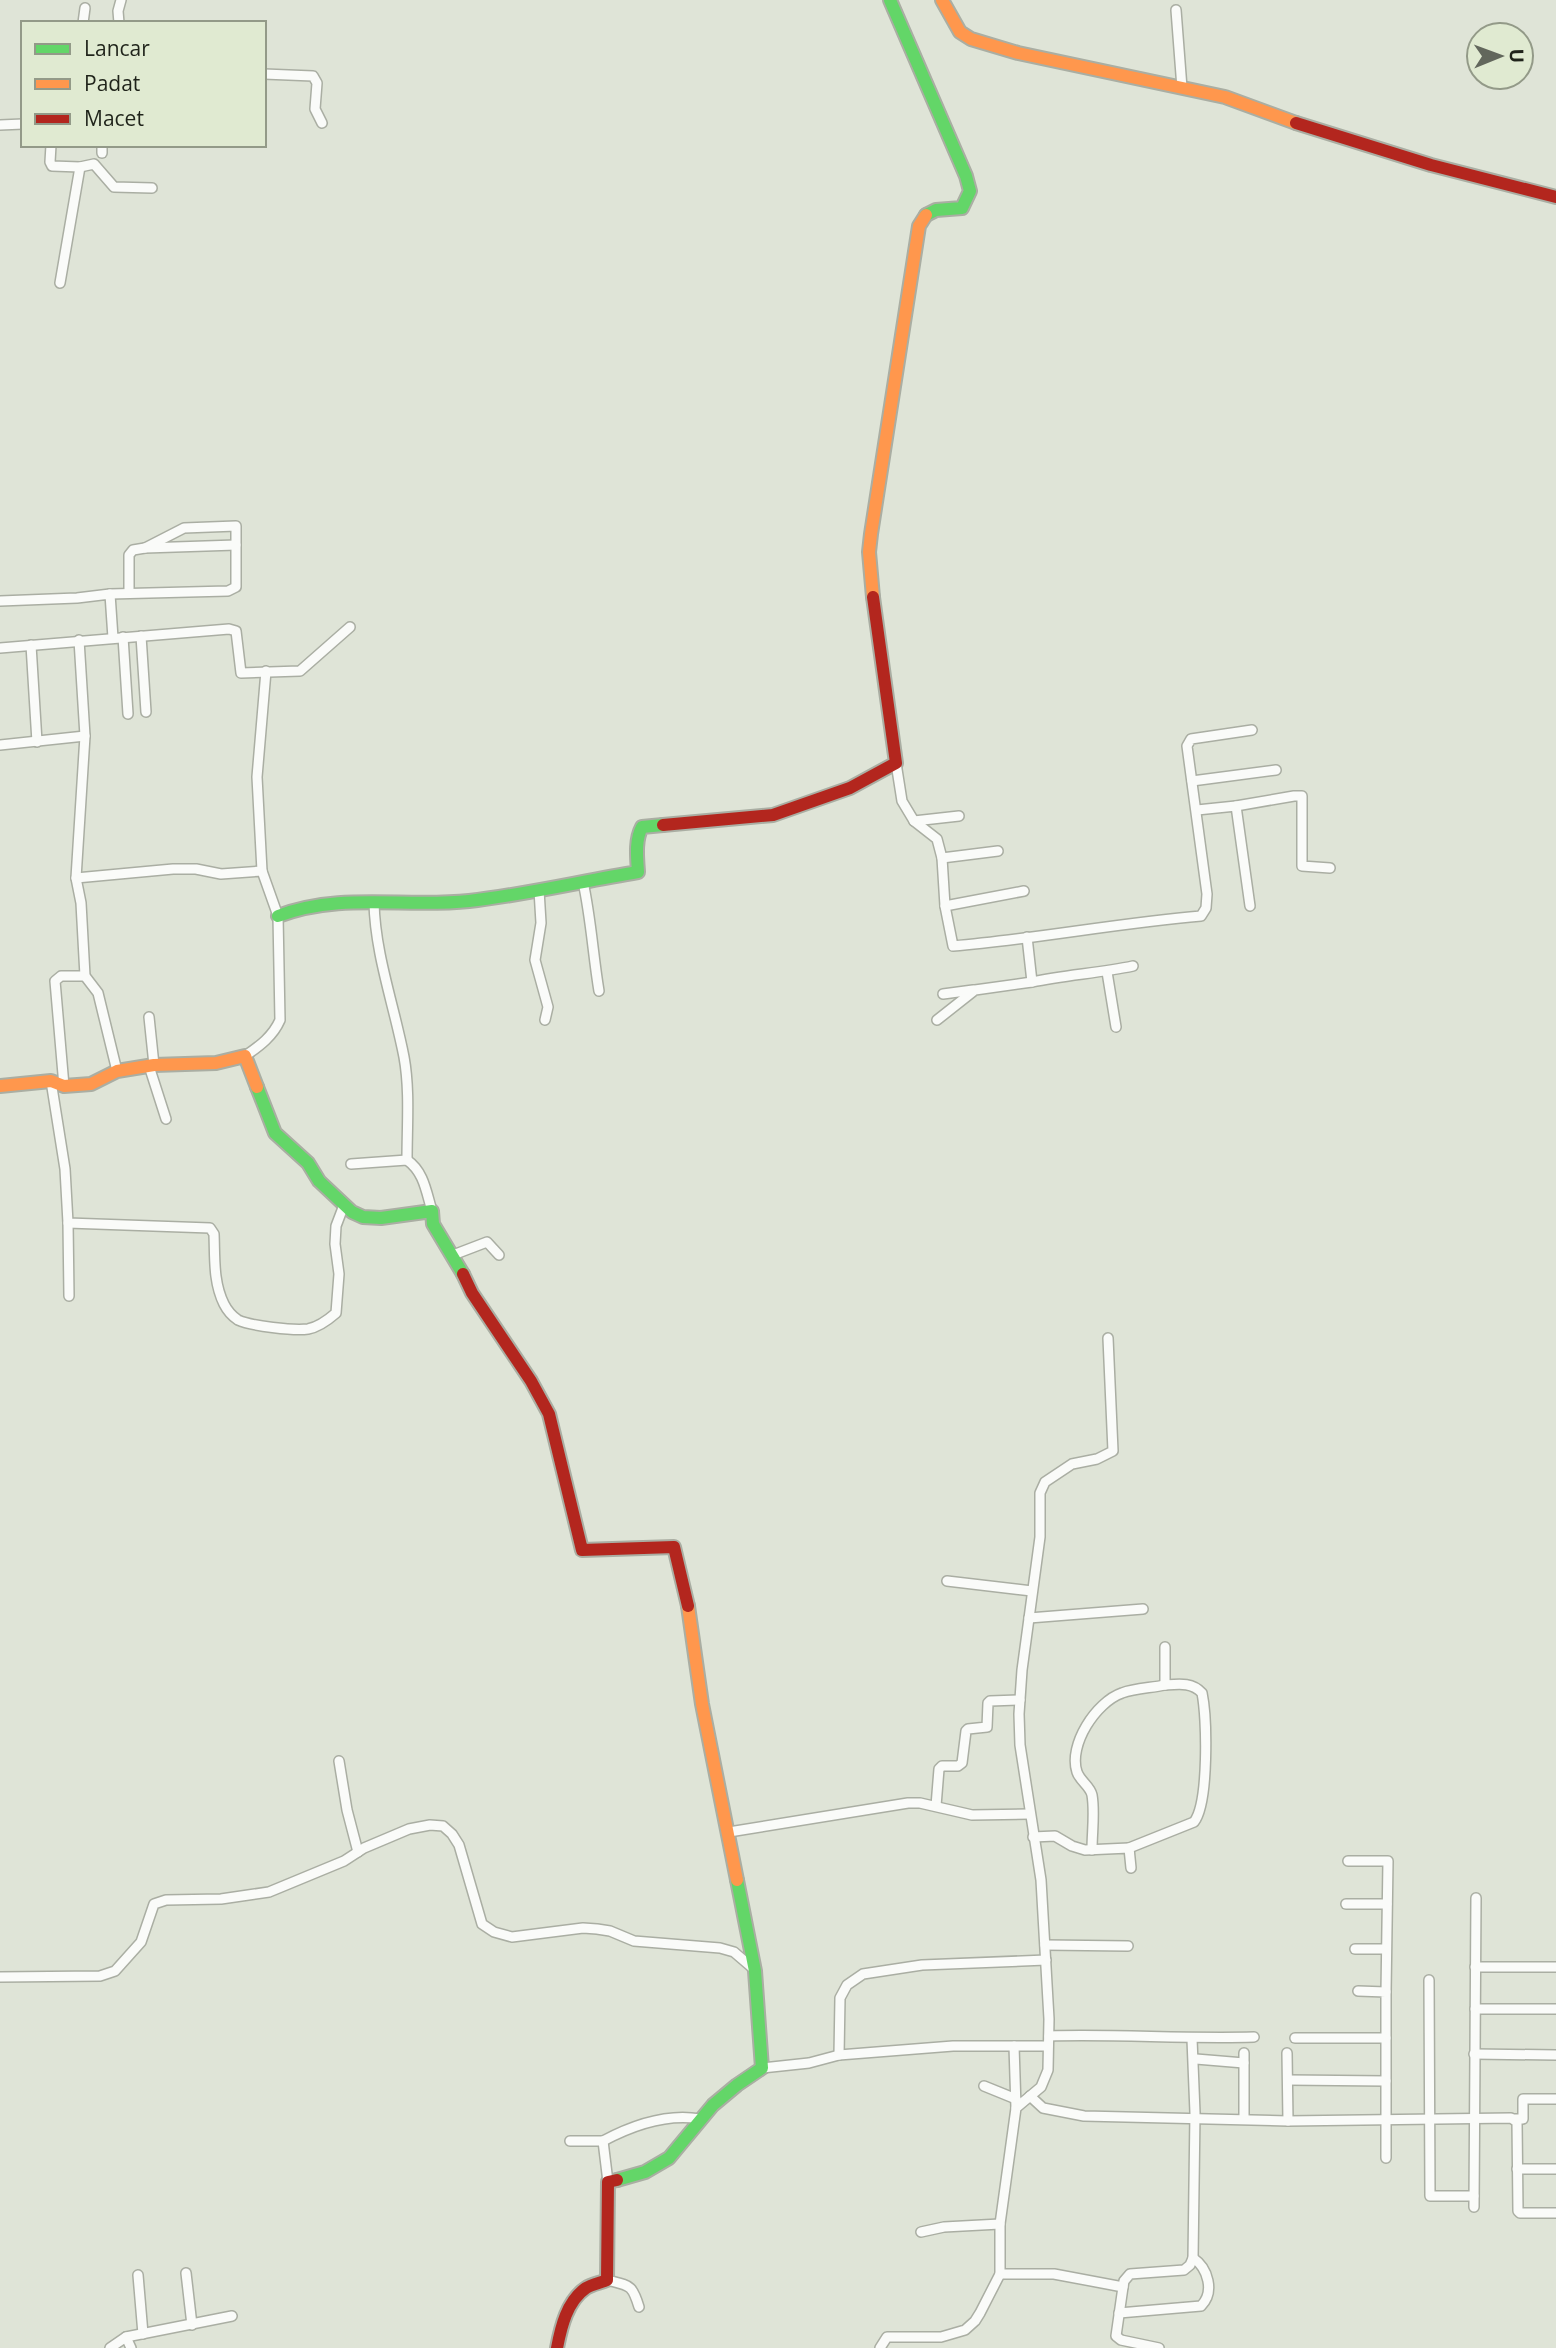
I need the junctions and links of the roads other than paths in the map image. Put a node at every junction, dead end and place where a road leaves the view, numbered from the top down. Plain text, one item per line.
1 (121, 0) edge
2 (890, 0) edge
3 (942, 0) edge
4 (85, 8) dead end
5 (1176, 10) dead end
6 (83, 21) edge
7 (119, 21) edge
8 (266, 74) edge
9 (1182, 88) junction
10 (21, 124) edge
11 (322, 124) dead end
12 (0, 125) edge
13 (51, 147) edge
14 (80, 167) junction
15 (152, 188) dead end
16 (1556, 197) edge
17 (60, 283) dead end
18 (184, 528) junction
19 (236, 545) junction
20 (185, 547) junction
21 (145, 548) junction
22 (129, 593) junction
23 (110, 594) junction
24 (0, 601) edge
25 (349, 627) dead end
26 (141, 636) junction
27 (118, 637) junction
28 (79, 640) junction
29 (31, 645) junction
30 (0, 648) edge
31 (266, 671) junction
32 (146, 712) dead end
33 (128, 714) dead end
34 (1252, 730) dead end
35 (85, 736) junction
36 (37, 742) junction
37 (0, 746) edge
38 (896, 763) junction
39 (1276, 770) dead end
40 (1192, 781) junction
41 (1236, 806) junction
42 (1197, 810) junction
43 (958, 816) dead end
44 (914, 821) junction
45 (998, 851) dead end
46 (942, 858) junction
47 (1330, 868) dead end
48 (262, 871) junction
49 (76, 878) junction
50 (583, 882) junction
51 (539, 890) junction
52 (1024, 891) dead end
53 (374, 902) junction
54 (945, 906) junction
55 (1251, 906) dead end
56 (278, 916) junction
57 (1027, 937) junction
58 (1133, 966) dead end
59 (1107, 972) junction
60 (85, 976) junction
61 (1032, 982) junction
62 (975, 990) junction
63 (599, 991) dead end
64 (943, 994) dead end
65 (149, 1017) dead end
66 (545, 1020) dead end
67 (937, 1020) dead end
68 (1116, 1027) dead end
69 (245, 1056) junction
70 (151, 1065) junction
71 (117, 1071) junction
72 (58, 1083) junction
73 (0, 1086) edge
74 (166, 1119) dead end
75 (407, 1160) junction
76 (351, 1164) dead end
77 (344, 1205) junction
78 (432, 1211) junction
79 (68, 1223) junction
80 (453, 1255) junction
81 (499, 1255) dead end
82 (69, 1296) dead end
83 (1108, 1338) dead end
84 (947, 1581) dead end
85 (1032, 1591) junction
86 (1143, 1609) dead end
87 (1029, 1618) junction
88 (1165, 1647) dead end
89 (1165, 1685) junction
90 (1020, 1700) junction
91 (339, 1761) dead end
92 (936, 1806) junction
93 (1029, 1814) junction
94 (729, 1832) junction
95 (1033, 1837) junction
96 (1129, 1848) junction
97 (1092, 1850) junction
98 (358, 1852) junction
99 (1348, 1861) dead end
100 (1131, 1868) dead end
101 (1476, 1898) dead end
102 (1346, 1904) dead end
103 (1387, 1904) junction
104 (1045, 1945) junction
105 (1128, 1946) dead end
106 (1355, 1949) dead end
107 (1387, 1949) junction
108 (1046, 1960) junction
109 (1475, 1967) junction
110 (1556, 1967) edge
111 (755, 1971) junction
112 (0, 1977) edge
113 (1429, 1980) dead end
114 (1358, 1992) dead end
115 (1386, 1992) junction
116 (1475, 2009) junction
117 (1556, 2009) edge
118 (1254, 2037) dead end
119 (1295, 2038) dead end
120 (1386, 2038) junction
121 (1192, 2039) junction
122 (1049, 2041) junction
123 (1014, 2046) junction
124 (1244, 2053) dead end
125 (1287, 2053) dead end
126 (1474, 2054) junction
127 (839, 2055) junction
128 (1556, 2055) edge
129 (1196, 2059) dead end
130 (1244, 2063) junction
131 (762, 2068) junction
132 (1288, 2080) junction
133 (1386, 2081) junction
134 (985, 2087) dead end
135 (1030, 2096) junction
136 (1556, 2099) edge
137 (1016, 2103) junction
138 (1474, 2118) junction
139 (700, 2119) junction
140 (1195, 2119) junction
141 (1244, 2119) junction
142 (1428, 2119) junction
143 (1515, 2119) junction
144 (1386, 2120) junction
145 (1288, 2121) junction
146 (570, 2141) dead end
147 (603, 2141) junction
148 (1386, 2158) dead end
149 (1517, 2169) junction
150 (1556, 2169) edge
151 (608, 2182) junction
152 (1556, 2213) edge
153 (1000, 2224) junction
154 (921, 2232) dead end
155 (1193, 2258) junction
156 (186, 2273) dead end
157 (1000, 2274) junction
158 (138, 2275) dead end
159 (607, 2280) junction
160 (1123, 2287) junction
161 (639, 2307) dead end
162 (1119, 2313) junction
163 (232, 2316) dead end
164 (192, 2325) junction
165 (144, 2334) junction
166 (126, 2337) junction
167 (110, 2348) edge
168 (131, 2348) edge
169 (557, 2348) edge
170 (880, 2348) edge
171 (1159, 2348) edge

1 - 7 street
2 - 38 street
3 - 9 street
4 - 6 street
5 - 9 street
8 - 11 street
9 - 16 street
10 - 12 street
13 - 14 street
14 - 15 street
14 - 17 street
18 - 19 street
18 - 20 street
18 - 21 street
19 - 20 street
19 - 22 street
20 - 21 street
21 - 22 street
22 - 23 street
23 - 24 street
23 - 27 street
25 - 31 street
26 - 27 street
26 - 31 street
26 - 32 street
27 - 28 street
27 - 33 street
28 - 29 street
28 - 35 street
29 - 30 street
29 - 36 street
31 - 48 street
34 - 40 street
35 - 36 street
35 - 49 street
36 - 37 street
38 - 44 street
38 - 50 street
39 - 40 street
40 - 42 street
41 - 42 street
41 - 47 street
41 - 55 street
42 - 57 street
43 - 44 street
44 - 46 street
45 - 46 street
46 - 54 street
48 - 49 street
48 - 56 street
49 - 60 street
50 - 51 street
50 - 63 street
51 - 53 street
51 - 66 street
52 - 54 street
53 - 56 street
53 - 75 street
54 - 57 street
56 - 69 street
57 - 61 street
58 - 59 street
59 - 61 street
59 - 68 street
60 - 71 street
60 - 72 street
61 - 62 street
62 - 64 street
62 - 67 street
65 - 70 street
69 - 70 street
69 - 77 street
70 - 71 street
70 - 74 street
71 - 72 street
72 - 73 street
72 - 79 street
75 - 76 street
75 - 78 street
77 - 78 street
77 - 79 street
78 - 80 street
79 - 82 street
80 - 81 street
80 - 94 street
83 - 85 street
84 - 85 street
85 - 87 street
86 - 87 street
87 - 90 street
88 - 89 street
89 - 96 street
89 - 97 street
90 - 92 street
90 - 93 street
91 - 98 street
92 - 93 street
92 - 94 street
93 - 95 street
94 - 111 street
95 - 97 street
95 - 104 street
96 - 97 street
96 - 100 street
98 - 111 street
98 - 112 street
99 - 103 street
101 - 109 street
102 - 103 street
103 - 107 street
104 - 105 street
104 - 108 street
106 - 107 street
107 - 115 street
108 - 122 street
108 - 127 street
109 - 110 street
109 - 116 street
111 - 131 street
113 - 142 street
114 - 115 street
115 - 120 street
116 - 117 street
116 - 126 street
118 - 121 street
119 - 120 street
120 - 133 street
121 - 122 street
121 - 140 street
122 - 123 street
122 - 135 street
123 - 127 street
123 - 137 street
124 - 130 street
125 - 132 street
126 - 128 street
126 - 138 street
127 - 131 street
129 - 130 street
130 - 141 street
131 - 139 street
132 - 133 street
132 - 145 street
133 - 144 street
134 - 137 street
135 - 137 street
135 - 140 street
136 - 143 street
137 - 153 street
138 - 142 street
138 - 142 street
138 - 143 street
139 - 147 street
139 - 151 street
140 - 141 street
140 - 155 street
141 - 145 street
142 - 144 street
143 - 149 street
144 - 145 street
144 - 148 street
146 - 147 street
147 - 151 street
149 - 150 street
149 - 152 street
151 - 159 street
153 - 154 street
153 - 157 street
155 - 160 street
155 - 162 street
156 - 164 street
157 - 160 street
157 - 170 street
158 - 165 street
159 - 161 street
159 - 169 street
160 - 162 street
162 - 171 street
163 - 164 street
164 - 165 street
165 - 166 street
166 - 167 street
166 - 168 street

